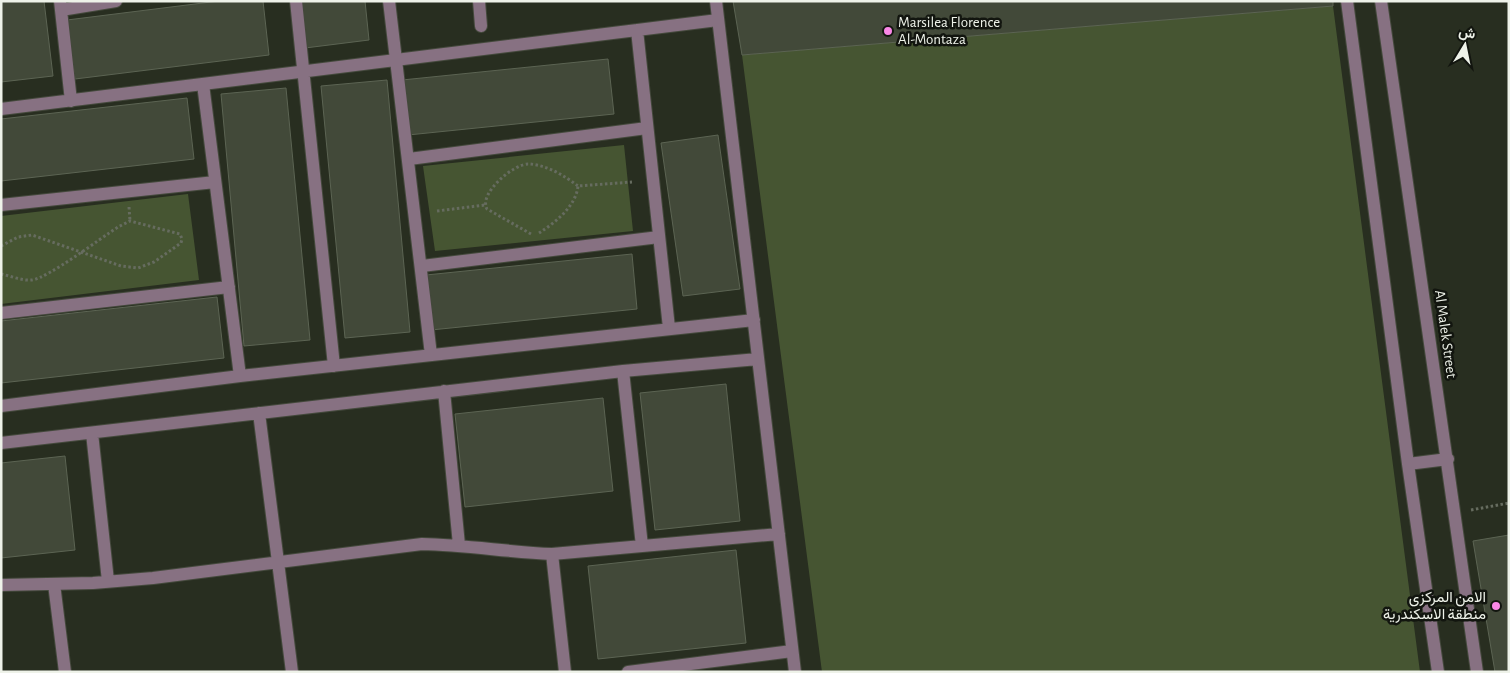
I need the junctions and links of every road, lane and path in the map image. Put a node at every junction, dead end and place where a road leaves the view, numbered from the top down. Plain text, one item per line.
1 (116, 1) edge
2 (296, 1) edge
3 (389, 1) edge
4 (479, 1) edge
5 (716, 1) edge
6 (1347, 1) edge
7 (1381, 1) edge
8 (61, 6) edge
9 (718, 20) junction
10 (481, 26) dead end
11 (637, 30) junction
12 (396, 60) junction
13 (303, 72) junction
14 (203, 84) junction
15 (71, 101) junction
16 (1, 109) edge
17 (647, 128) junction
18 (409, 159) junction
19 (215, 182) junction
20 (632, 182) dead end
21 (578, 186) junction
22 (1, 205) edge
23 (485, 205) junction
24 (437, 211) dead end
25 (659, 237) junction
26 (1, 246) edge
27 (81, 251) junction
28 (422, 266) junction
29 (1, 274) edge
30 (229, 287) junction
31 (1, 313) edge
32 (754, 320) junction
33 (669, 328) junction
34 (431, 355) junction
35 (758, 359) junction
36 (334, 366) junction
37 (623, 371) junction
38 (240, 376) junction
39 (444, 392) junction
40 (1, 406) edge
41 (259, 413) junction
42 (92, 433) junction
43 (1, 443) edge
44 (1448, 459) junction
45 (1408, 464) junction
46 (1509, 503) edge
47 (1455, 512) junction
48 (779, 534) junction
49 (459, 545) junction
50 (642, 546) junction
51 (552, 554) junction
52 (278, 562) junction
53 (108, 581) junction
54 (54, 584) junction
55 (1, 585) edge
56 (792, 651) junction
57 (65, 672) edge
58 (292, 672) edge
59 (565, 672) edge
60 (628, 672) edge
61 (795, 672) edge
62 (1438, 672) edge
63 (1477, 672) edge

1 - 8 street
2 - 13 street
3 - 12 street
4 - 10 street
5 - 9 street
6 - 45 street
7 - 44 street, Al Malek Street
8 - 15 street
9 - 11 street
9 - 32 street
11 - 12 street
11 - 17 street
12 - 13 street
12 - 18 street
13 - 14 street
13 - 36 street
14 - 15 street
14 - 19 street
15 - 16 street
17 - 18 street
17 - 25 street
18 - 28 street
19 - 22 street
19 - 30 street
20 - 21 path
21 - 23 path
21 - 23 path
23 - 24 path
25 - 28 street
25 - 33 street
26 - 27 path
27 - 27 path
27 - 29 path
28 - 34 street
30 - 31 street
30 - 38 street
32 - 33 street
32 - 35 street
33 - 34 street
34 - 36 street
35 - 37 street
35 - 48 street
36 - 38 street
37 - 39 street
37 - 50 street
38 - 40 street
39 - 41 street
39 - 49 street
41 - 42 street
41 - 52 street
42 - 43 street
42 - 53 street
44 - 45 street
44 - 47 street, Al Malek Street
45 - 62 street
46 - 47 path
47 - 63 street, Al Malek Street
48 - 50 street
48 - 56 street
49 - 51 street
49 - 52 street
50 - 51 street
51 - 59 street
52 - 53 street
52 - 58 street
53 - 54 street
54 - 55 street
54 - 57 street
56 - 60 street
56 - 61 street

